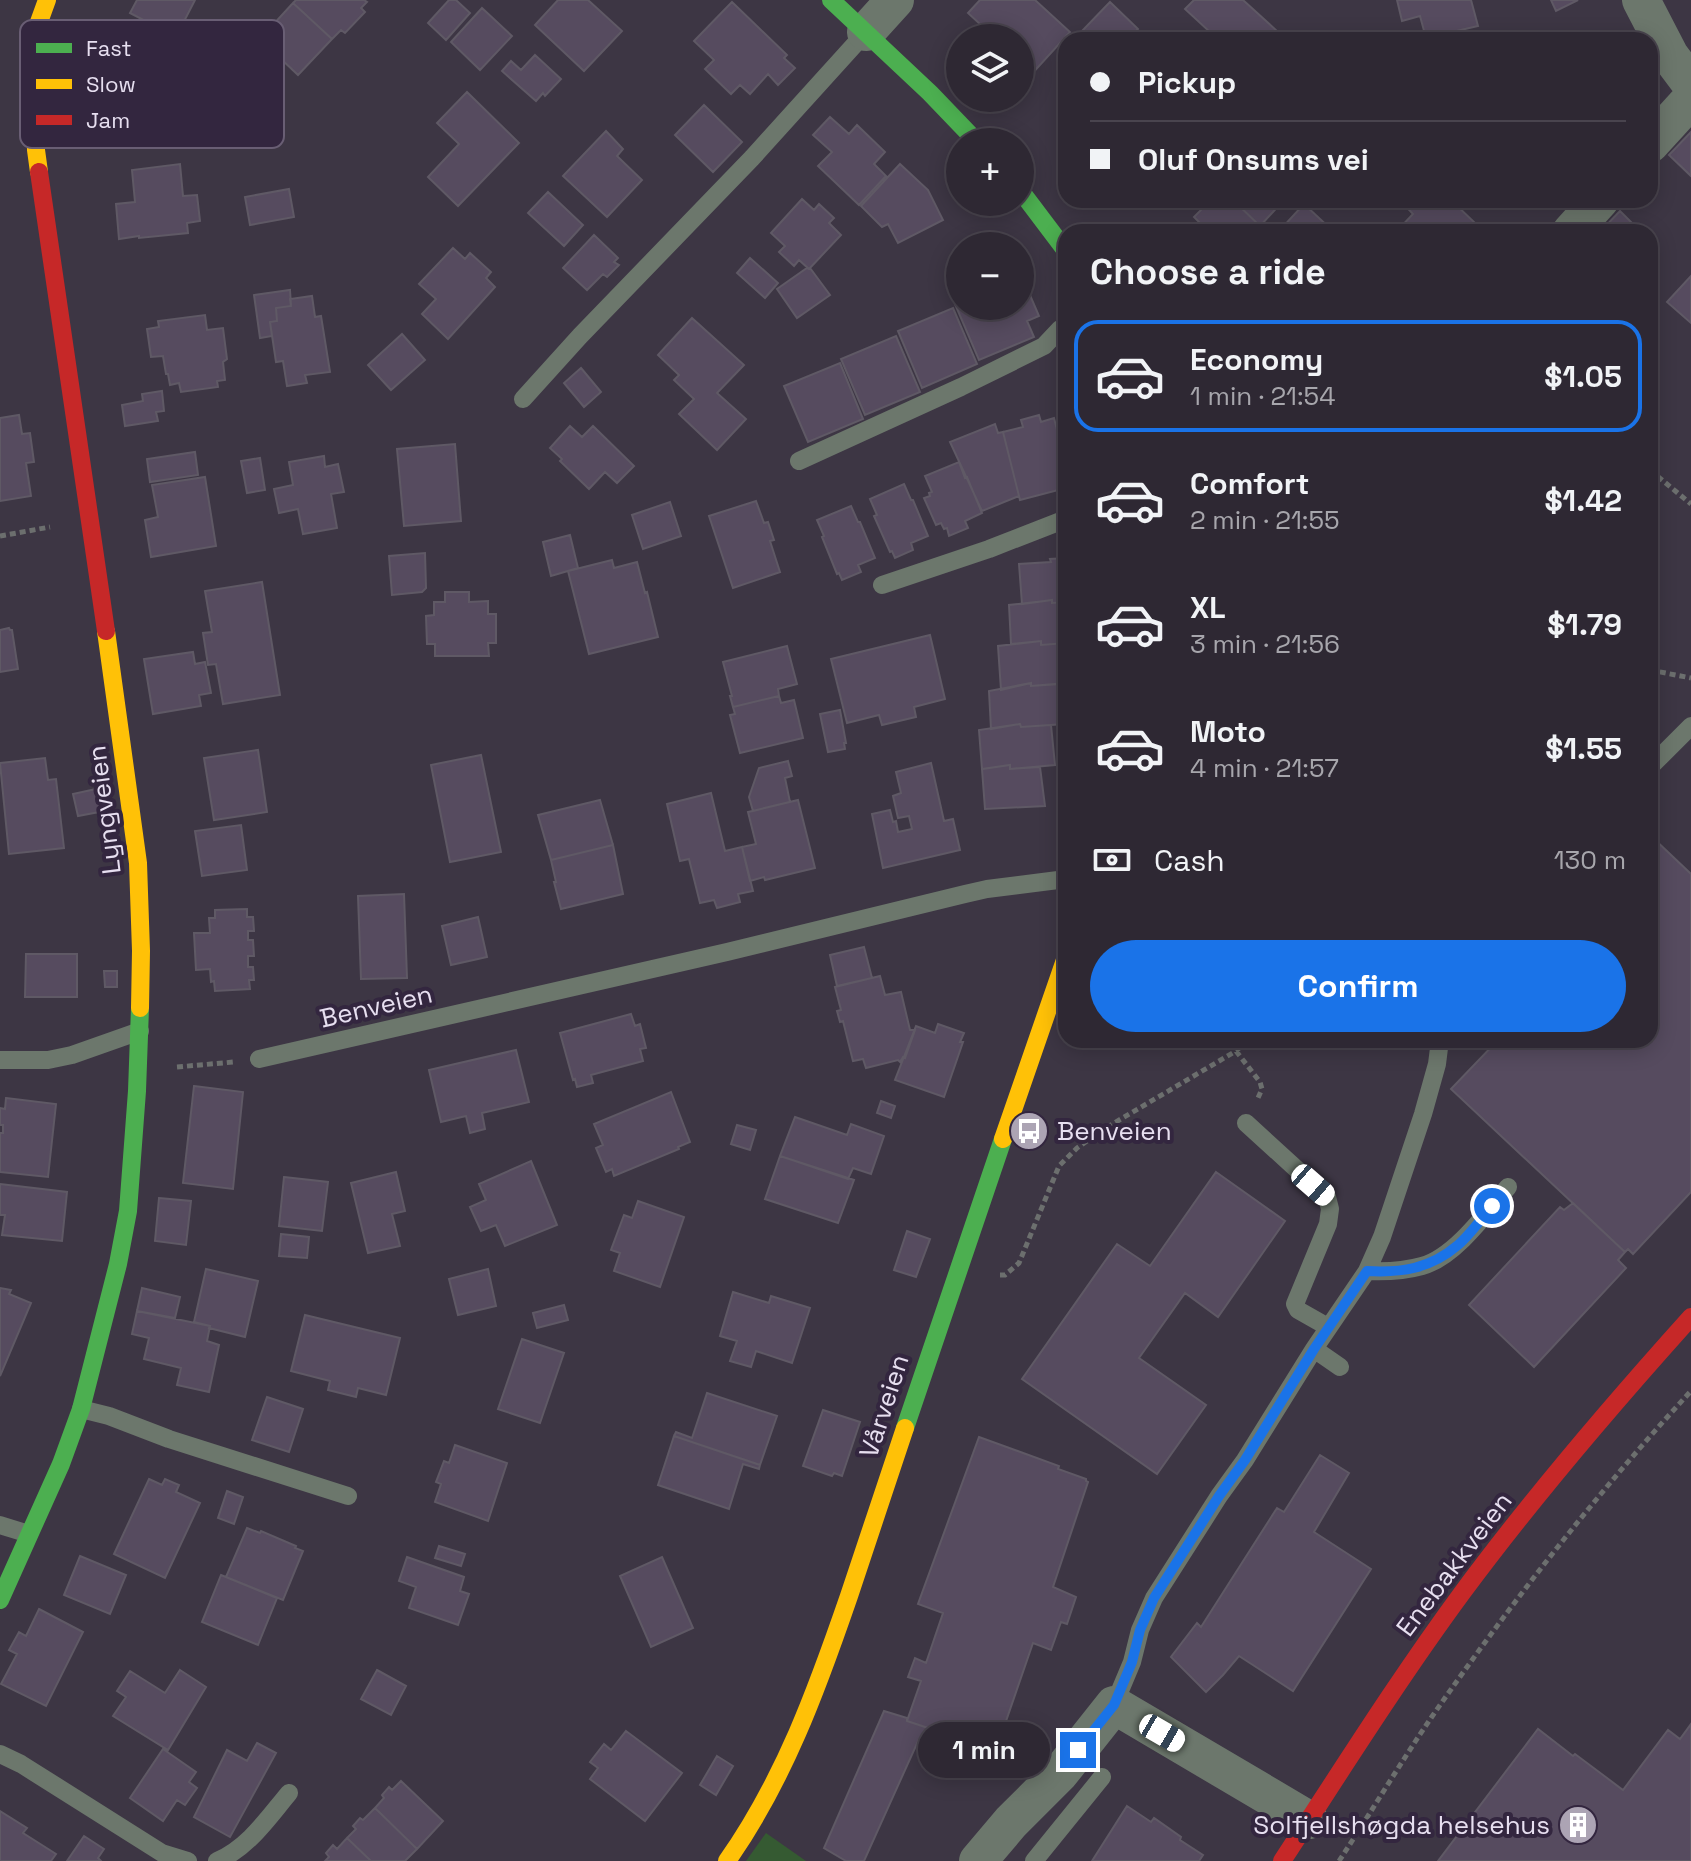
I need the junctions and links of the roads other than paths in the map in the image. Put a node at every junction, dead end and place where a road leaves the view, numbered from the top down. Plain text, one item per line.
1 (47, 0) edge
2 (831, 0) edge
3 (895, 0) edge
4 (1641, 0) edge
5 (40, 20) edge
6 (866, 32) junction
7 (1658, 32) edge
8 (1658, 33) edge
9 (1691, 84) edge
10 (1691, 99) edge
11 (964, 128) edge
12 (1658, 135) edge
13 (36, 148) edge
14 (1593, 208) edge
15 (1034, 209) edge
16 (1578, 224) edge
17 (1058, 240) edge
18 (1058, 331) edge
19 (523, 399) dead end
20 (799, 461) dead end
21 (1058, 522) edge
22 (882, 585) dead end
23 (1691, 726) edge
24 (1658, 759) edge
25 (1058, 880) edge
26 (1058, 980) edge
27 (140, 1031) junction
28 (1439, 1048) edge
29 (259, 1059) dead end
30 (0, 1060) edge
31 (1246, 1123) road end
32 (1508, 1187) dead end
33 (1367, 1271) junction
34 (1691, 1317) edge
35 (1328, 1327) junction
36 (1314, 1349) junction
37 (1340, 1367) dead end
38 (81, 1409) junction
39 (348, 1496) dead end
40 (0, 1525) edge
41 (29, 1534) junction
42 (0, 1600) edge
43 (1114, 1705) junction
44 (0, 1754) edge
45 (1102, 1777) dead end
46 (289, 1793) dead end
47 (1309, 1820) junction
48 (991, 1856) edge
49 (188, 1861) edge
50 (217, 1861) edge
51 (727, 1861) edge
52 (1034, 1861) edge
53 (1282, 1861) edge

1 - 5 street, Lyngveien
2 - 6 street
3 - 6 street
4 - 7 street
6 - 11 street
6 - 19 lane
8 - 9 street
10 - 12 street
13 - 27 street, Lyngveien
14 - 16 street
15 - 17 street
18 - 20 lane
21 - 22 lane
23 - 24 lane
25 - 29 lane, Benveien
26 - 51 street, Vårveien
27 - 30 lane
27 - 38 street, Lyngveien
28 - 33 lane
31 - 35 lane
32 - 33 lane
33 - 35 lane
34 - 47 street, Enebakkveien
35 - 36 lane
36 - 37 lane
36 - 43 lane
38 - 39 lane
38 - 41 street, Lyngveien
40 - 41 lane
41 - 42 street, Lyngveien
43 - 47 street
43 - 48 street
44 - 49 lane
45 - 52 lane
46 - 50 lane
47 - 53 street, Enebakkveien

